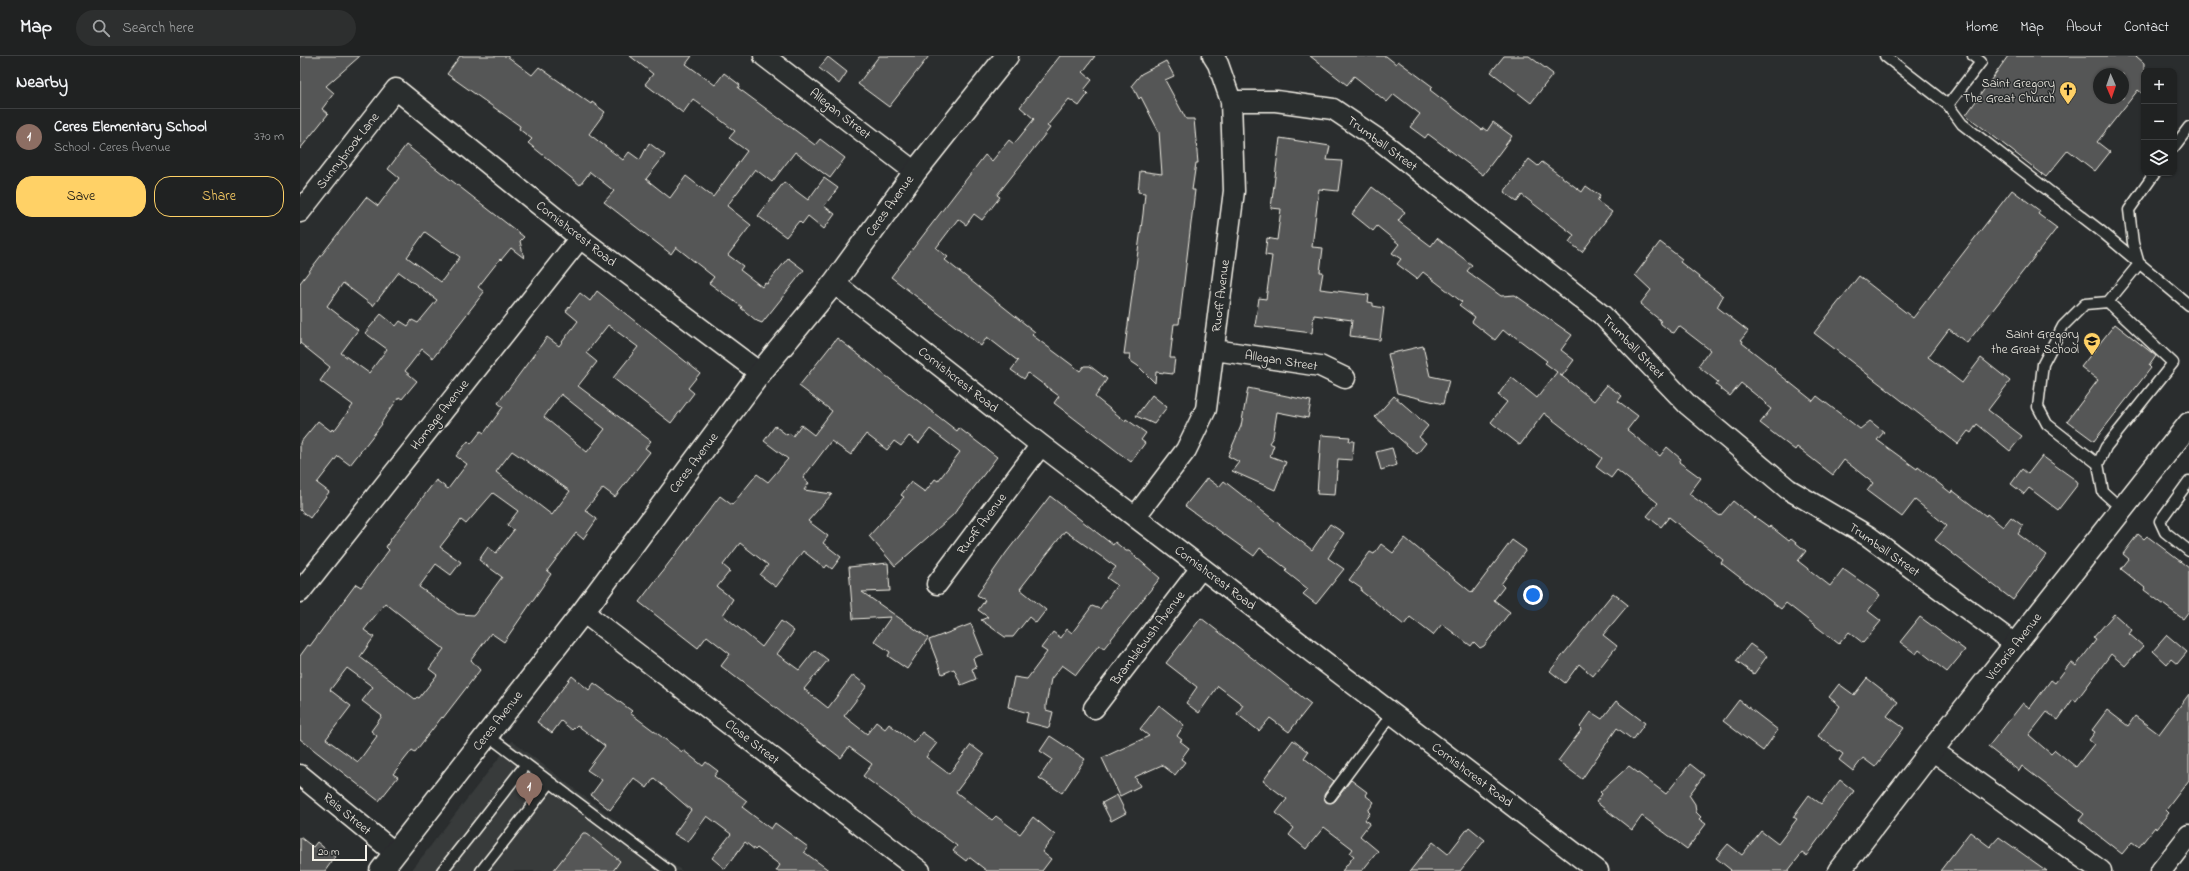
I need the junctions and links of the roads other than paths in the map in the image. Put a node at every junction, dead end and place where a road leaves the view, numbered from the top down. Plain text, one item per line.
1 (764, 56) edge
2 (1007, 56) edge
3 (1212, 56) edge
4 (1885, 56) edge
5 (1973, 56) edge
6 (396, 89) joint
7 (1231, 101) junction
8 (1948, 105) junction
9 (2189, 127) edge
10 (2177, 143) edge
11 (915, 172) junction
12 (2153, 176) edge
13 (300, 212) edge
14 (580, 238) junction
15 (2139, 264) junction
16 (834, 282) junction
17 (2108, 302) junction
18 (2189, 305) edge
19 (1215, 350) junction
20 (760, 373) junction
21 (1345, 378) dead end
22 (2189, 424) edge
23 (1041, 446) junction
24 (2098, 464) junction
25 (2189, 481) edge
26 (2122, 509) junction
27 (1135, 518) junction
28 (2189, 551) edge
29 (1201, 568) junction
30 (938, 584) dead end
31 (300, 592) edge
32 (583, 612) junction
33 (2016, 645) junction
34 (1094, 708) dead end
35 (1392, 714) junction
36 (487, 735) junction
37 (1932, 750) junction
38 (526, 764) junction
39 (300, 775) edge
40 (550, 783) junction
41 (1330, 797) dead end
42 (2189, 835) edge
43 (394, 853) junction
44 (381, 871) edge
45 (442, 871) edge
46 (481, 871) edge
47 (669, 871) edge
48 (920, 871) edge
49 (1598, 871) edge
50 (1839, 871) edge
51 (2101, 871) edge
52 (2161, 871) edge

1 - 11 street, Allegan Street
2 - 11 street, Ceres Avenue
3 - 7 street, Ruoff Avenue
4 - 8 lane
5 - 8 lane
6 - 13 street, Sunnybrook Lane
6 - 14 street, Cornishcrest Road
7 - 19 street, Ruoff Avenue
7 - 33 street, Trumball Street
8 - 15 lane
9 - 10 lane
11 - 16 street, Ceres Avenue
12 - 15 lane
14 - 20 street, Cornishcrest Road
14 - 31 street, Homage Avenue
15 - 17 lane
15 - 18 lane
16 - 20 street, Ceres Avenue
16 - 23 street, Cornishcrest Road
17 - 24 lane
17 - 24 lane
19 - 21 street, Allegan Street
19 - 27 street, Ruoff Avenue
20 - 32 street, Ceres Avenue
22 - 26 street, Victoria Avenue
23 - 27 street, Cornishcrest Road
23 - 30 street, Ruoff Avenue
24 - 26 lane
25 - 28 lane
26 - 33 street, Victoria Avenue
27 - 29 street, Cornishcrest Road
29 - 34 street, Bramblebush Avenue
29 - 35 street, Cornishcrest Road
32 - 36 street, Ceres Avenue
32 - 48 street, Close Street
33 - 37 street, Victoria Avenue
35 - 41 lane
35 - 49 street, Cornishcrest Road
36 - 38 lane
36 - 43 street, Ceres Avenue
37 - 50 street, Victoria Avenue
37 - 51 street
38 - 40 lane
38 - 45 lane
39 - 43 street, Reis Street
40 - 46 lane
40 - 47 lane
42 - 52 street
43 - 44 street, Ceres Avenue

